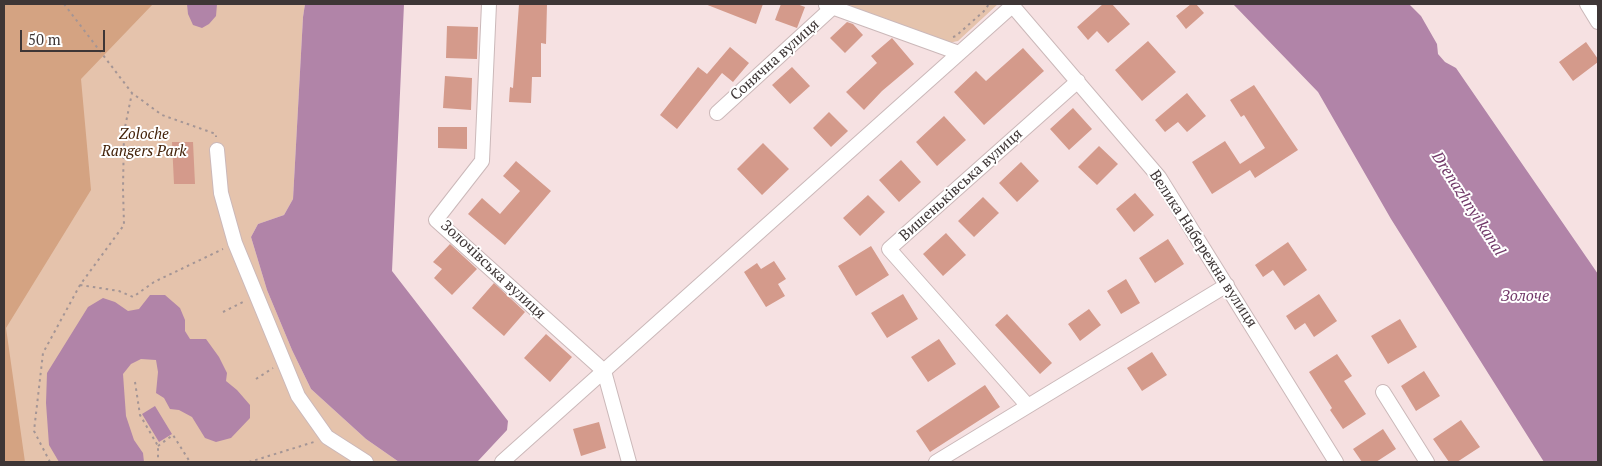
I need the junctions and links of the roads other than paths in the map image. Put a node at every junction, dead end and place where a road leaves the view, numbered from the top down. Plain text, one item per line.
1 (489, 4) edge
2 (1587, 4) edge
3 (1011, 5) edge
4 (828, 6) edge
5 (1598, 22) edge
6 (959, 53) junction
7 (1078, 81) junction
8 (717, 113) dead end
9 (217, 150) road end
10 (1227, 285) junction
11 (604, 371) junction
12 (1383, 392) dead end
13 (1028, 406) junction
14 (366, 462) edge
15 (502, 462) edge
16 (629, 462) edge
17 (936, 462) edge
18 (1336, 462) edge
19 (1427, 462) edge

1 - 11 street, Золочівська вулиця
2 - 5 street
3 - 6 street
3 - 7 street, Велика Набережна вулиця
4 - 6 street, Сонячна вулиця
4 - 8 street, Сонячна вулиця
6 - 11 street
7 - 10 street, Велика Набережна вулиця
7 - 13 street, Вишеньківська вулиця
9 - 14 street
10 - 13 street
10 - 18 street, Велика Набережна вулиця
11 - 15 street
11 - 16 street
12 - 19 street
13 - 17 street

